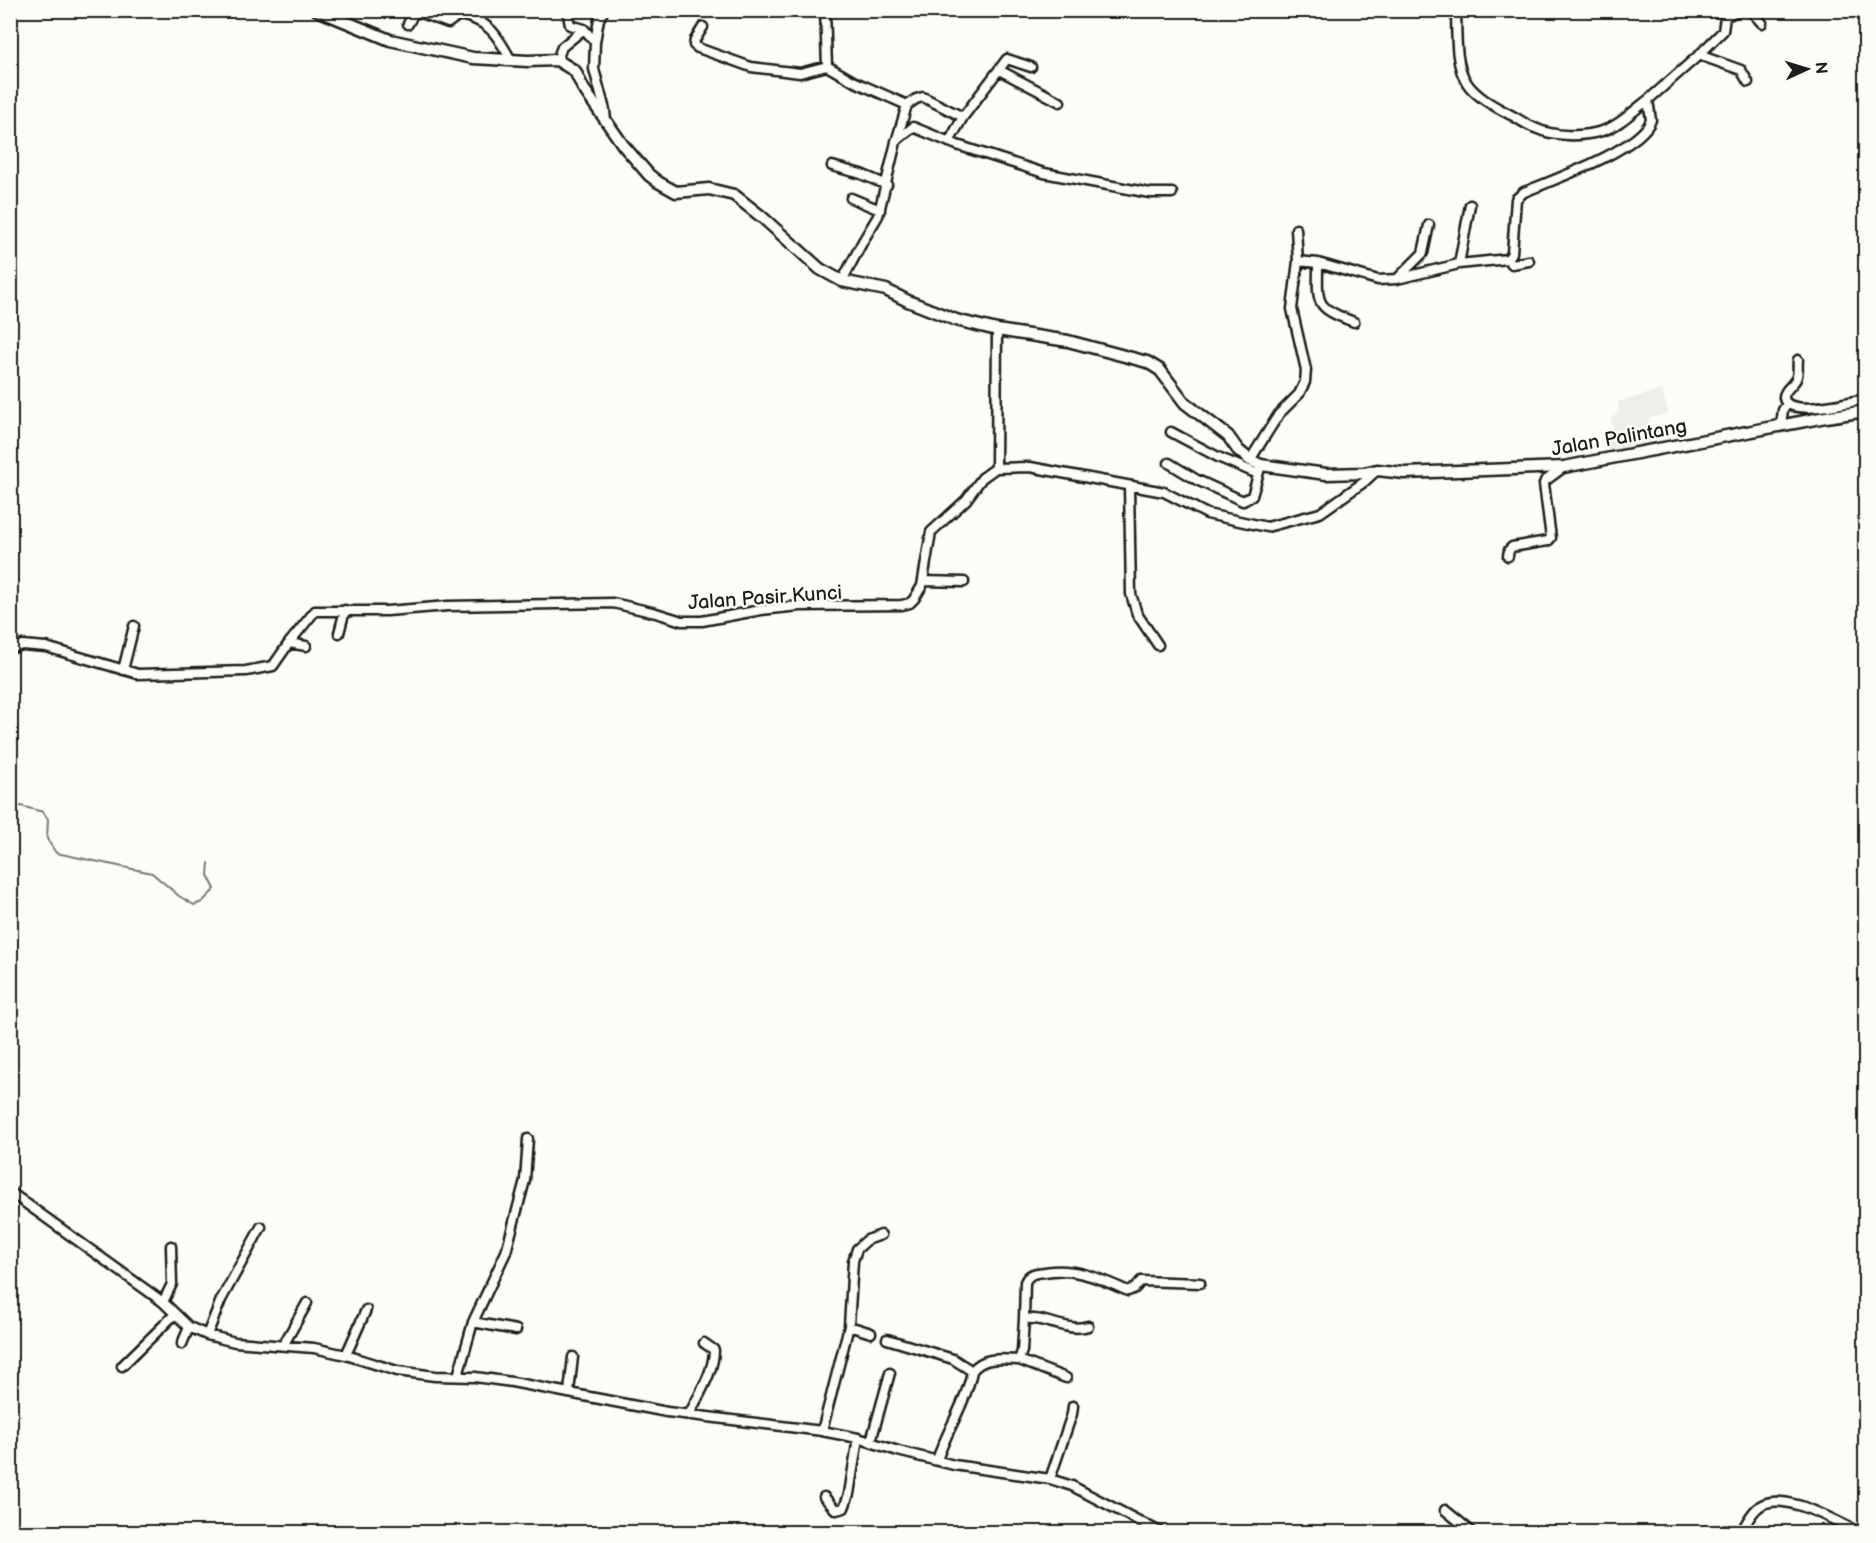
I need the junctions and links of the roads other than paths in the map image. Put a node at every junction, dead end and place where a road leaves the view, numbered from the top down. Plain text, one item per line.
1 (317, 10) edge
2 (567, 10) edge
3 (604, 10) edge
4 (825, 10) edge
5 (1456, 10) edge
6 (1739, 10) edge
7 (1750, 10) edge
8 (1724, 14) edge
9 (1762, 23) dead end
10 (408, 24) dead end
11 (703, 27) dead end
12 (584, 29) junction
13 (595, 42) junction
14 (1699, 56) junction
15 (511, 60) junction
16 (557, 60) junction
17 (827, 66) junction
18 (1031, 67) dead end
19 (999, 70) junction
20 (1748, 82) dead end
21 (1648, 100) junction
22 (1060, 102) dead end
23 (907, 105) junction
24 (963, 117) junction
25 (606, 122) junction
26 (896, 142) junction
27 (949, 142) junction
28 (832, 165) dead end
29 (887, 185) junction
30 (1172, 193) dead end
31 (851, 198) dead end
32 (1470, 205) dead end
33 (880, 210) junction
34 (1429, 225) dead end
35 (1296, 229) dead end
36 (1508, 259) junction
37 (1298, 261) junction
38 (1529, 261) dead end
39 (1318, 263) junction
40 (1459, 264) junction
41 (1396, 279) junction
42 (842, 281) junction
43 (1354, 322) dead end
44 (996, 330) junction
45 (1798, 360) dead end
46 (1866, 399) edge
47 (1787, 404) junction
48 (1826, 411) junction
49 (1866, 411) edge
50 (1781, 425) junction
51 (1171, 432) dead end
52 (1250, 460) junction
53 (1169, 463) dead end
54 (1563, 467) junction
55 (996, 468) junction
56 (1259, 469) junction
57 (1377, 470) junction
58 (1129, 486) junction
59 (1509, 556) dead end
60 (923, 582) junction
61 (964, 582) dead end
62 (345, 610) junction
63 (134, 626) dead end
64 (339, 633) dead end
65 (289, 643) junction
66 (1158, 645) dead end
67 (306, 646) dead end
68 (10, 649) edge
69 (123, 670) junction
70 (528, 1139) dead end
71 (10, 1192) edge
72 (261, 1227) dead end
73 (882, 1235) dead end
74 (171, 1246) dead end
75 (1200, 1283) dead end
76 (163, 1302) junction
77 (307, 1303) dead end
78 (366, 1310) dead end
79 (175, 1314) junction
80 (1024, 1319) junction
81 (473, 1322) junction
82 (849, 1326) junction
83 (1088, 1326) dead end
84 (189, 1327) junction
85 (516, 1330) dead end
86 (871, 1334) dead end
87 (207, 1335) junction
88 (887, 1339) dead end
89 (704, 1343) dead end
90 (182, 1344) dead end
91 (284, 1344) junction
92 (346, 1355) junction
93 (573, 1357) dead end
94 (1018, 1360) junction
95 (122, 1366) dead end
96 (972, 1371) junction
97 (890, 1373) dead end
98 (458, 1376) junction
99 (1066, 1378) dead end
100 (569, 1392) junction
101 (1073, 1406) dead end
102 (689, 1415) junction
103 (822, 1431) junction
104 (858, 1438) junction
105 (871, 1441) junction
106 (937, 1460) junction
107 (1050, 1479) junction
108 (824, 1497) dead end
109 (1445, 1510) dead end
110 (1160, 1533) edge
111 (1473, 1533) edge
112 (1741, 1533) edge
113 (1859, 1533) edge

1 - 15 street
2 - 12 street
3 - 13 street
4 - 17 street
5 - 21 street
6 - 8 street
7 - 9 street
8 - 14 street
10 - 15 street
11 - 17 street
12 - 13 street
12 - 16 street
13 - 25 street
14 - 20 street
14 - 21 street
15 - 16 street
16 - 25 street
17 - 23 street
18 - 19 street
19 - 22 street
19 - 24 street
21 - 36 street
23 - 24 street
23 - 26 street
24 - 27 street
25 - 42 street
26 - 27 street
26 - 29 street
27 - 30 street
28 - 29 street
29 - 33 street
31 - 33 street
32 - 40 street
33 - 42 street
34 - 41 street
35 - 37 street
36 - 38 street
36 - 40 street
37 - 39 street
37 - 52 street
39 - 41 street
39 - 43 street
40 - 41 street
42 - 44 street
44 - 52 street
44 - 55 street
45 - 47 street
46 - 48 street
47 - 48 street
47 - 50 street
48 - 49 street, Jalan Palintang
48 - 50 street, Jalan Palintang
50 - 54 street, Jalan Palintang
51 - 56 street
52 - 56 street, Jalan Palintang
53 - 56 street
54 - 57 street, Jalan Palintang
54 - 59 street
55 - 58 street
55 - 60 street
56 - 57 street, Jalan Palintang
57 - 58 street
58 - 66 street
60 - 61 street
60 - 62 street, Jalan Pasir Kunci
62 - 64 street
62 - 65 street, Jalan Pasir Kunci
63 - 69 street
65 - 67 street
65 - 69 street, Jalan Pasir Kunci
68 - 69 street, Jalan Pasir Kunci
70 - 81 street
71 - 76 street
72 - 87 street
73 - 82 street
74 - 76 street
75 - 80 street
76 - 79 street
77 - 91 street
78 - 92 street
79 - 84 street
79 - 95 street
80 - 83 street
80 - 94 street
81 - 85 street
81 - 98 street
82 - 86 street
82 - 103 street
84 - 87 street
84 - 90 street
87 - 91 street
88 - 96 street
89 - 102 street
91 - 92 street
92 - 98 street
93 - 100 street
94 - 96 street
94 - 99 street
96 - 106 street
97 - 105 street
98 - 100 street
100 - 102 street
101 - 107 street
102 - 103 street
103 - 104 street
104 - 105 street
104 - 108 street
105 - 106 street
106 - 107 street
107 - 110 street
109 - 111 street
112 - 113 street

